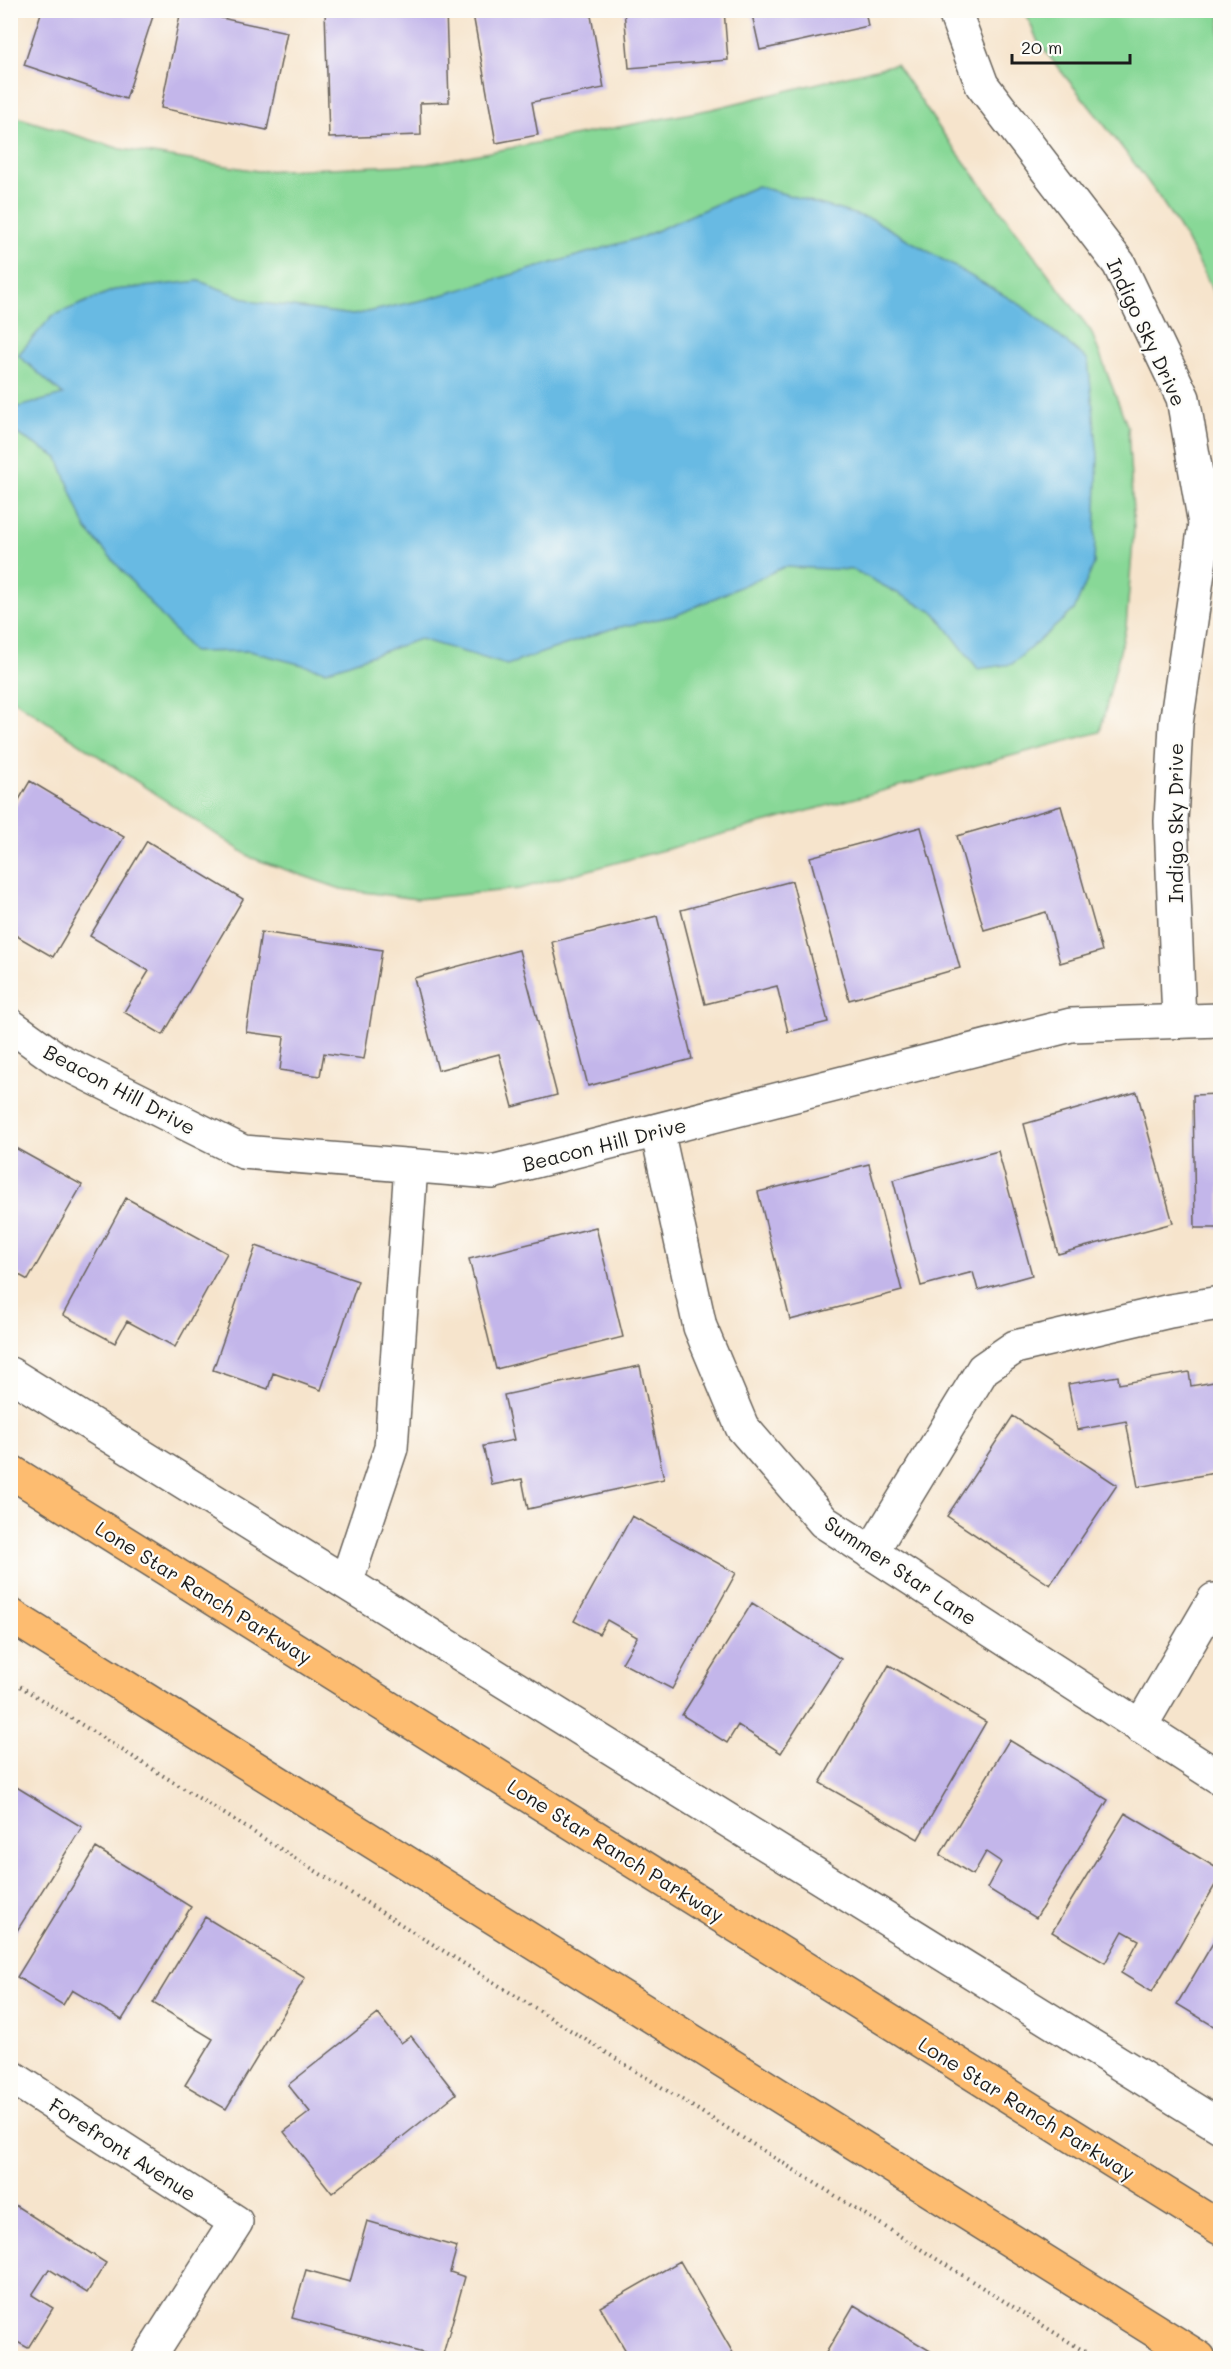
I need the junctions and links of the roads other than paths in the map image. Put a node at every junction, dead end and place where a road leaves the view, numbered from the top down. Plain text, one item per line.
1 (954, 10) edge
2 (1221, 1020) edge
3 (1179, 1021) junction
4 (10, 1025) edge
5 (657, 1130) junction
6 (411, 1166) junction
7 (1221, 1303) edge
8 (10, 1374) edge
9 (10, 1471) edge
10 (871, 1553) junction
11 (346, 1583) junction
12 (1214, 1600) dead end
13 (10, 1616) edge
14 (1140, 1727) junction
15 (1221, 1778) edge
16 (10, 2076) edge
17 (1221, 2126) edge
18 (1221, 2228) edge
19 (149, 2358) edge
20 (1199, 2358) edge

1 - 3 street, Indigo Sky Drive
2 - 3 street, Beacon Hill Drive
3 - 5 street, Beacon Hill Drive
4 - 6 street, Beacon Hill Drive
5 - 6 street, Beacon Hill Drive
5 - 10 street, Summer Star Lane
6 - 11 street
7 - 10 street
8 - 11 street
9 - 18 main road, Lone Star Ranch Parkway
10 - 14 street, Summer Star Lane
11 - 17 street
12 - 14 street
13 - 20 main road
14 - 15 street, Summer Star Lane
16 - 19 street, Forefront Avenue

